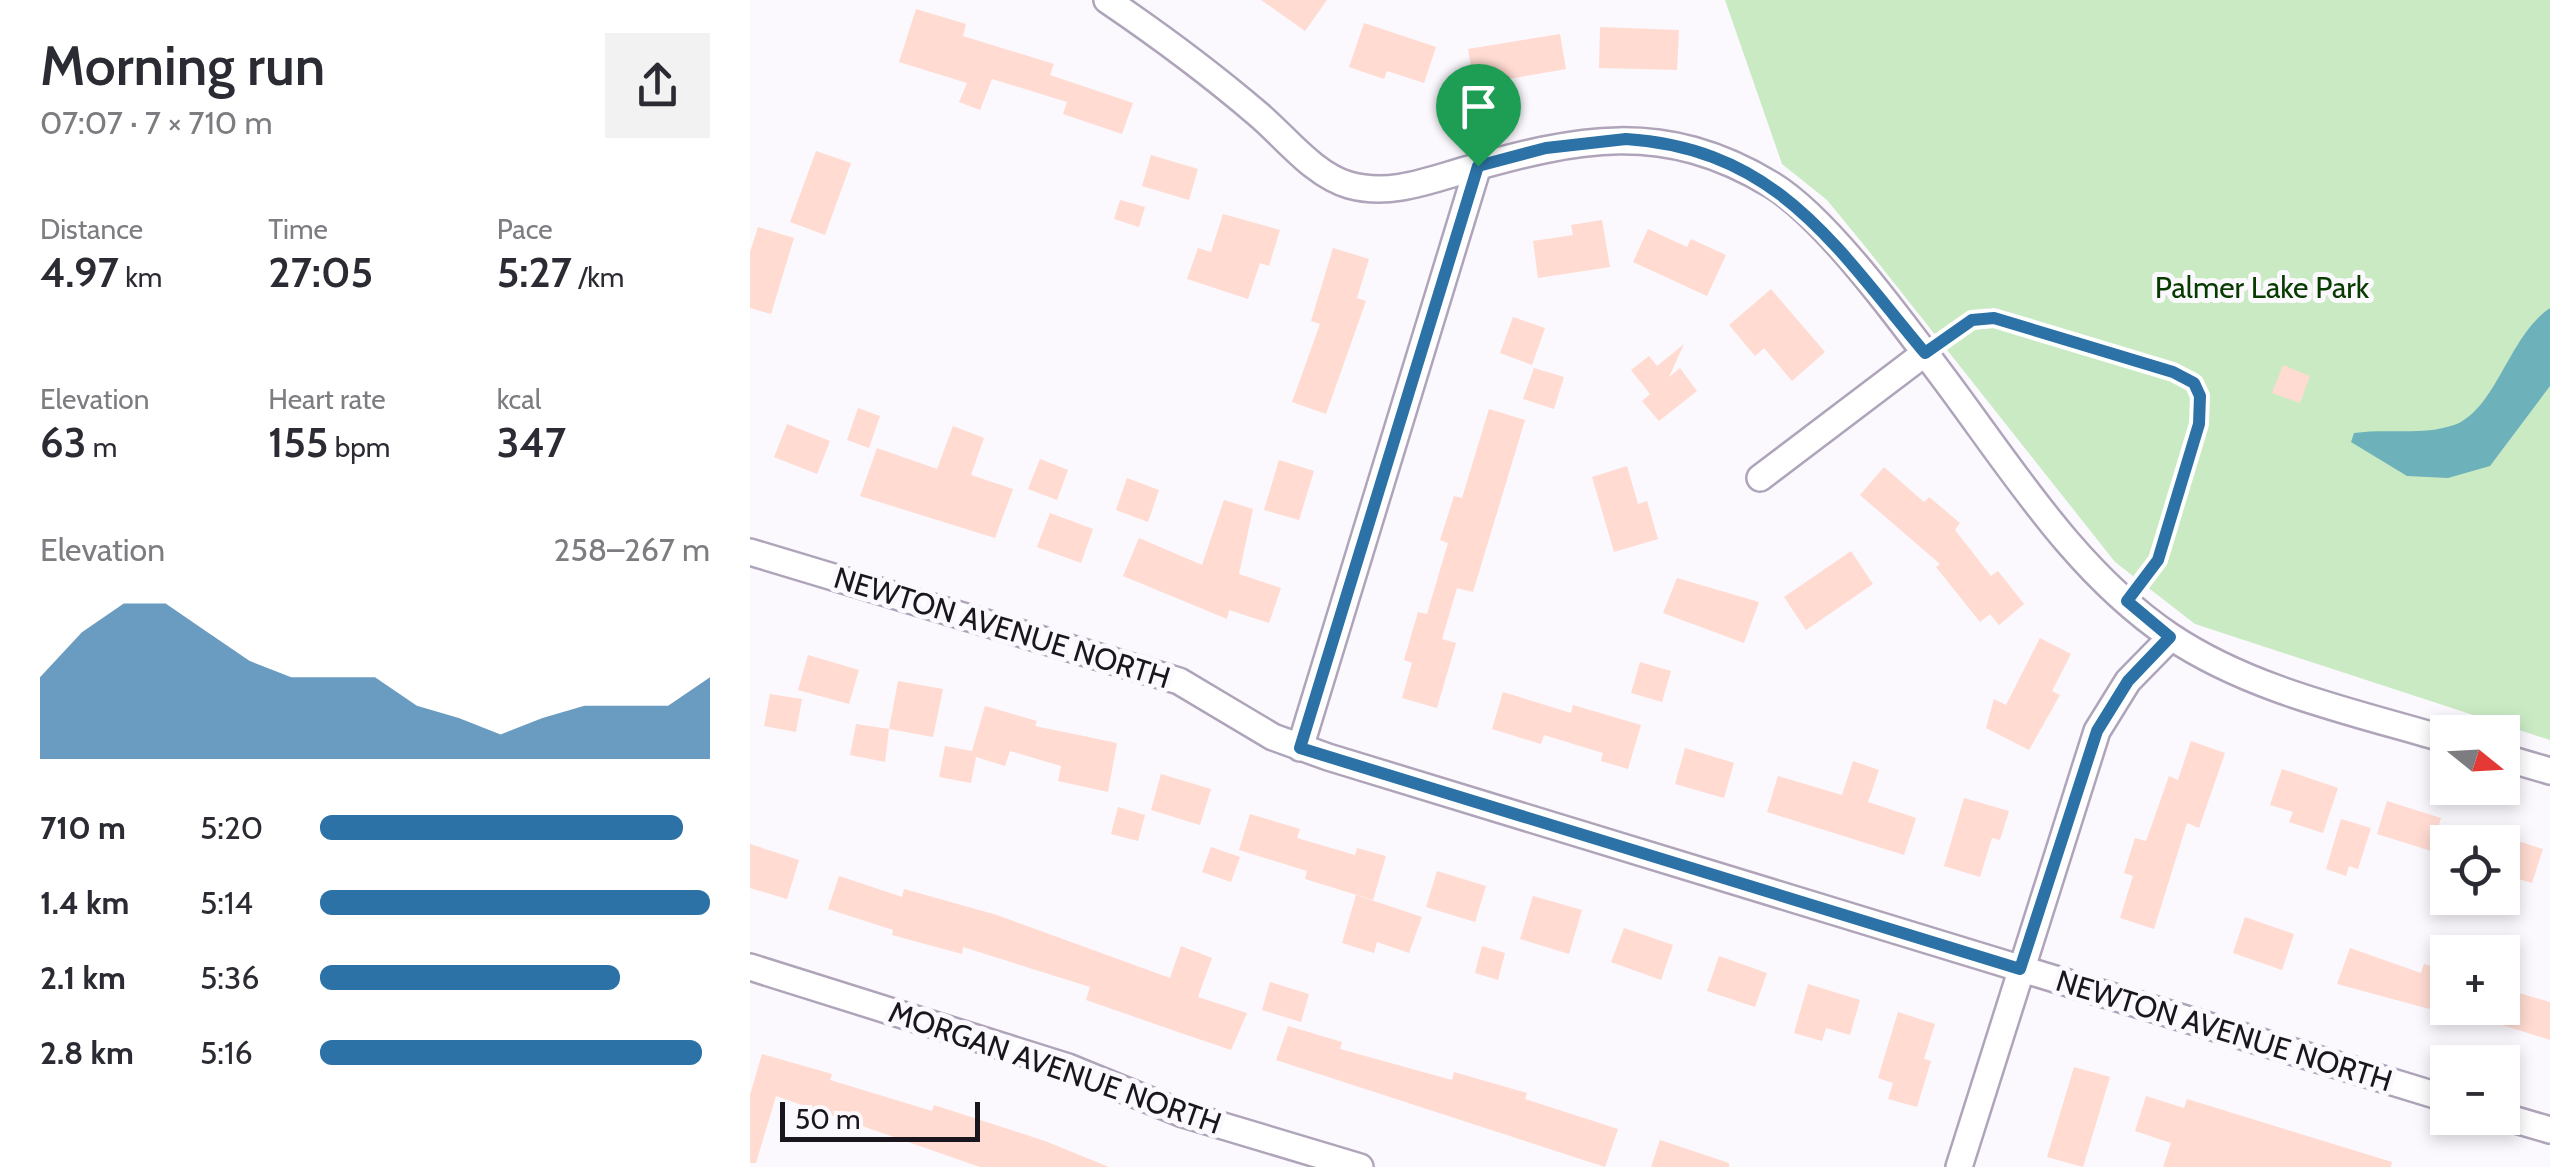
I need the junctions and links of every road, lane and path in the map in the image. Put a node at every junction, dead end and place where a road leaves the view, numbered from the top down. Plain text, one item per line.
1 (1107, 0) edge
2 (1478, 166) junction
3 (1925, 353) junction
4 (1760, 478) dead end
5 (750, 552) edge
6 (2127, 601) junction
7 (2170, 637) junction
8 (2430, 735) edge
9 (1300, 748) junction
10 (2520, 762) edge
11 (2550, 771) edge
12 (750, 967) edge
13 (2020, 969) junction
14 (2430, 1094) edge
15 (2520, 1121) edge
16 (2550, 1130) edge
17 (1360, 1167) edge
18 (1960, 1167) edge

1 - 2 street
2 - 3 street
2 - 9 street
3 - 4 street
3 - 6 street
3 - 6 lane
5 - 9 street, NEWTON AVENUE NORTH
6 - 7 street
7 - 8 street
7 - 13 street
9 - 13 street, NEWTON AVENUE NORTH
10 - 11 street
12 - 17 street, MORGAN AVENUE NORTH
13 - 14 street, NEWTON AVENUE NORTH
13 - 18 street
15 - 16 street

